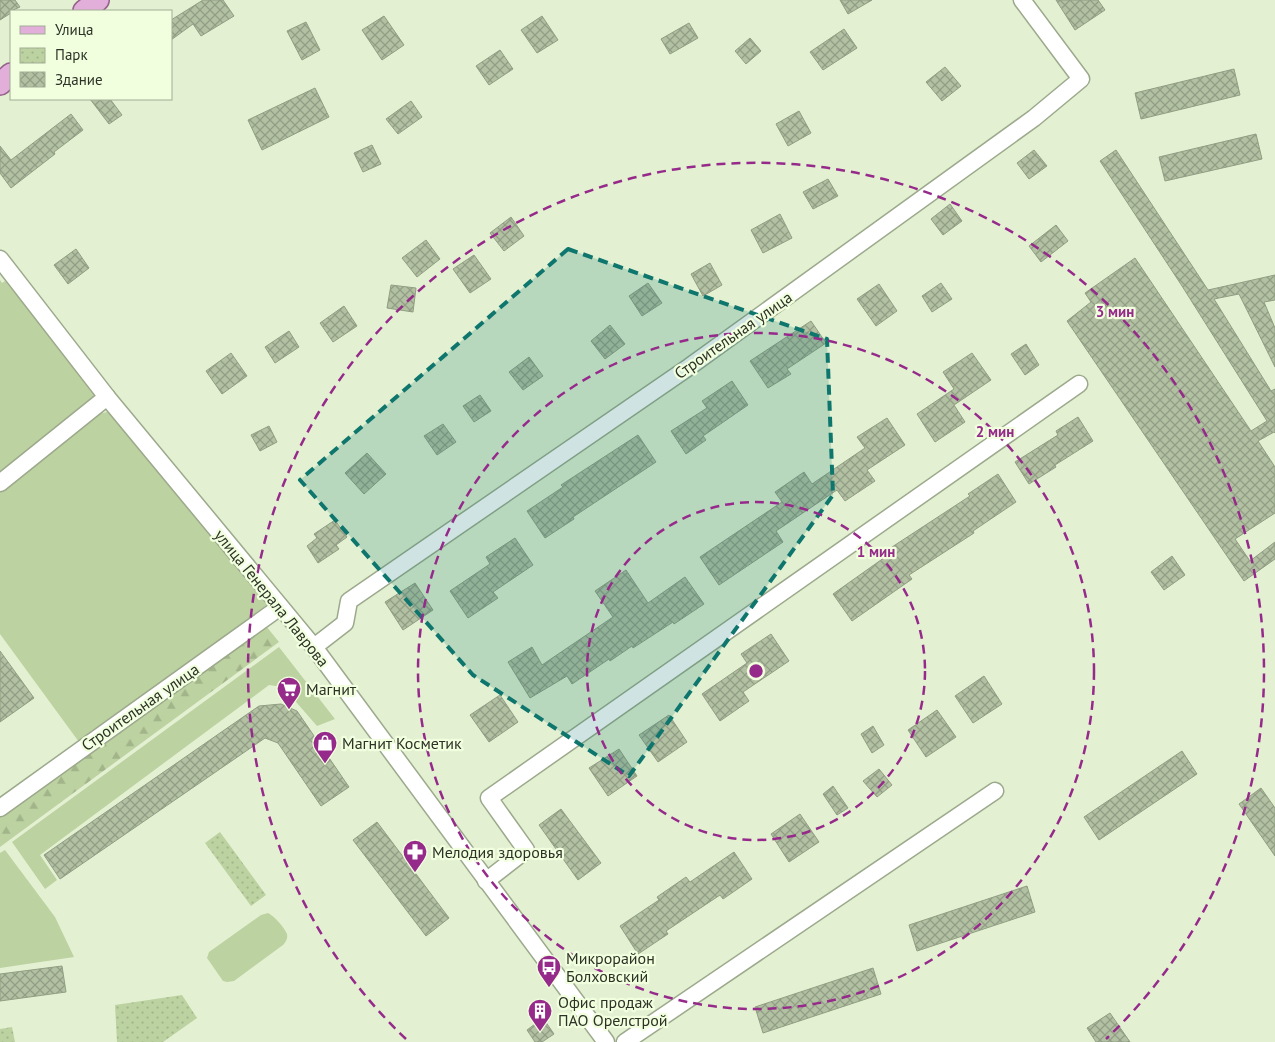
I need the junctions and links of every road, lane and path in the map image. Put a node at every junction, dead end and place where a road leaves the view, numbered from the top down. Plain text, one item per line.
1 (98, 0) edge
2 (1022, 0) edge
3 (85, 10) edge
4 (10, 74) edge
5 (0, 84) edge
6 (0, 259) edge
7 (1079, 384) dead end
8 (107, 397) junction
9 (0, 483) edge
10 (280, 607) junction
11 (314, 648) junction
12 (995, 791) dead end
13 (0, 808) edge
14 (486, 881) junction
15 (606, 1042) edge
16 (625, 1042) edge

1 - 3 main road
2 - 11 street, Строительная улица
4 - 5 main road
6 - 8 street, улица Генерала Лаврова
7 - 14 street
8 - 9 street
8 - 10 street, улица Генерала Лаврова
10 - 11 street, улица Генерала Лаврова
10 - 13 street, Строительная улица
11 - 14 street, улица Генерала Лаврова
12 - 16 street
14 - 15 street, улица Генерала Лаврова

